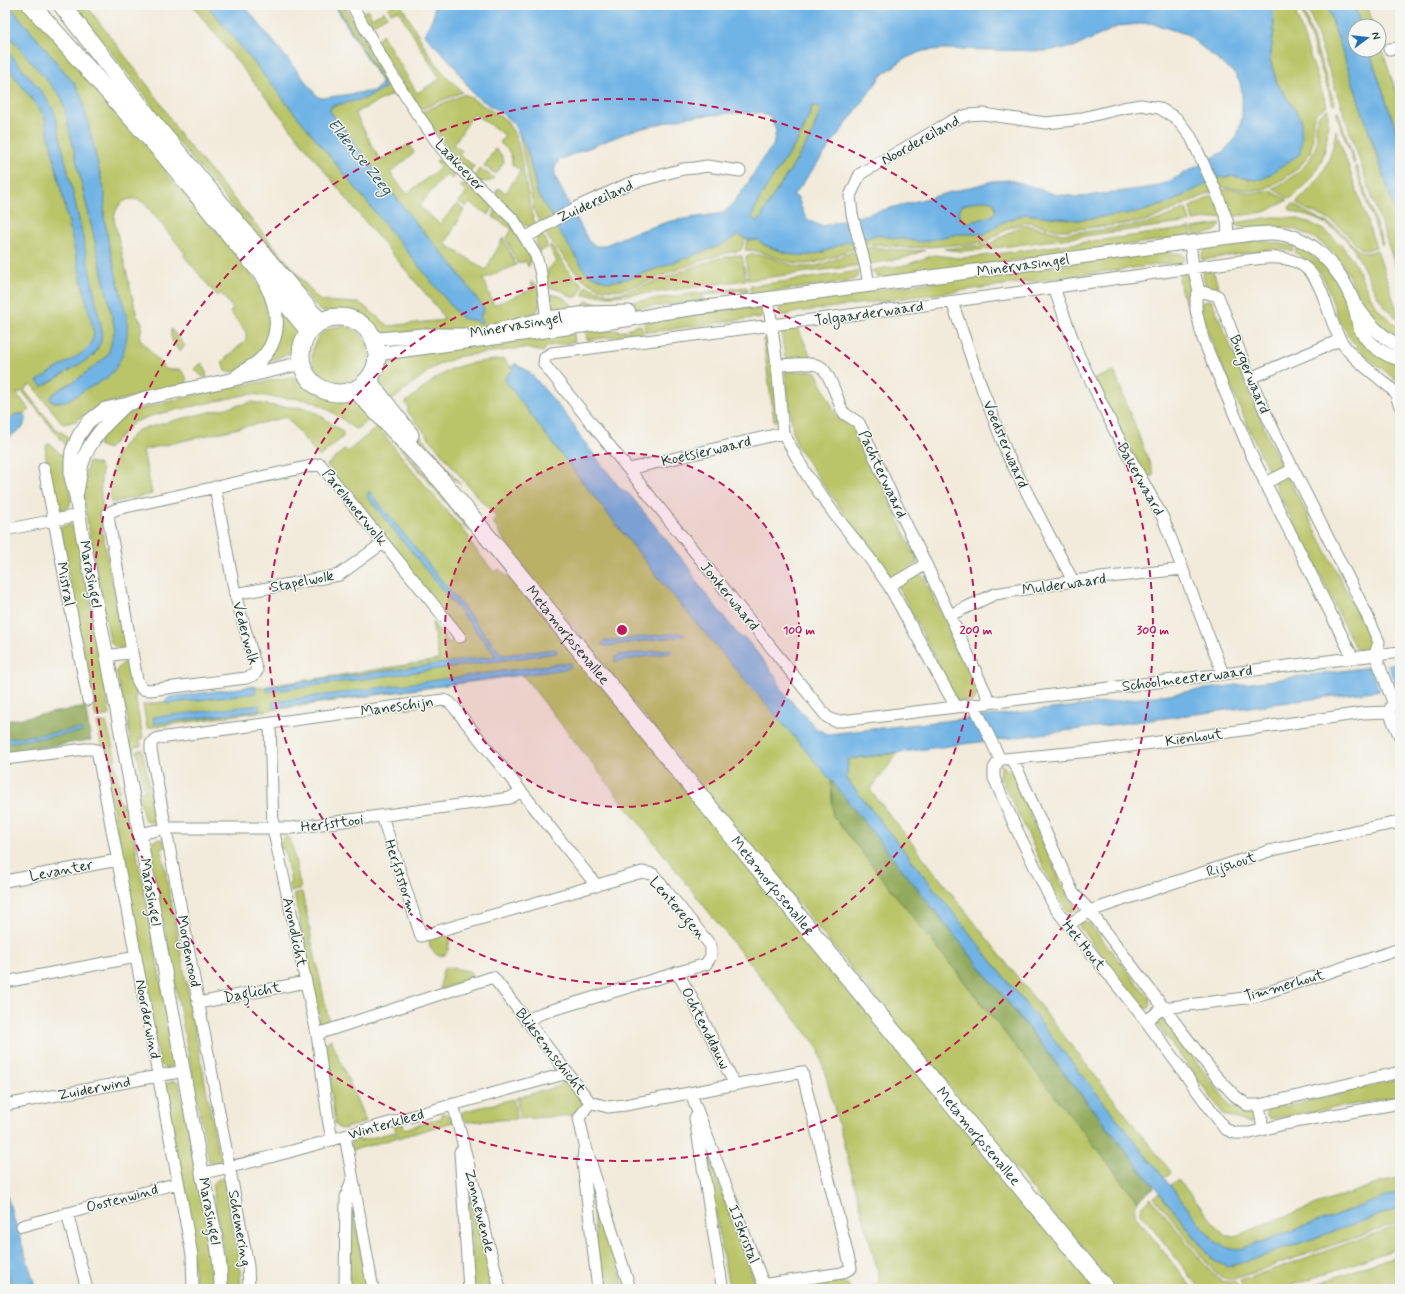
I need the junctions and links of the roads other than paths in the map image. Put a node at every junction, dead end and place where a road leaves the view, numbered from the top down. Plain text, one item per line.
1 (31, 5) edge
2 (62, 5) edge
3 (352, 5) edge
4 (740, 171) dead end
5 (1228, 237) junction
6 (525, 238) junction
7 (1190, 243) junction
8 (1193, 267) junction
9 (259, 272) junction
10 (869, 285) junction
11 (1054, 288) junction
12 (1199, 291) junction
13 (768, 298) junction
14 (952, 302) junction
15 (1354, 302) junction
16 (548, 324) junction
17 (314, 326) junction
18 (771, 326) junction
19 (372, 335) junction
20 (1340, 340) junction
21 (1400, 346) edge
22 (377, 357) junction
23 (545, 357) joint
24 (1400, 359) edge
25 (302, 363) junction
26 (777, 365) junction
27 (370, 377) junction
28 (1250, 378) junction
29 (230, 380) junction
30 (356, 390) junction
31 (1400, 406) edge
32 (783, 433) junction
33 (44, 468) dead end
34 (629, 469) junction
35 (1292, 470) junction
36 (442, 481) junction
37 (1265, 483) junction
38 (215, 487) junction
39 (117, 509) joint
40 (79, 515) junction
41 (54, 519) junction
42 (5, 530) edge
43 (383, 543) junction
44 (926, 564) junction
45 (1183, 569) junction
46 (1074, 581) junction
47 (889, 586) junction
48 (235, 594) junction
49 (950, 615) junction
50 (460, 637) dead end
51 (132, 652) junction
52 (1400, 652) edge
53 (107, 656) junction
54 (1376, 657) junction
55 (1353, 658) junction
56 (1223, 674) junction
57 (88, 700) dead end
58 (990, 702) junction
59 (1393, 703) edge
60 (956, 707) junction
61 (976, 709) junction
62 (270, 724) junction
63 (1400, 737) edge
64 (159, 738) joint
65 (5, 759) edge
66 (1005, 759) junction
67 (520, 791) junction
68 (382, 816) junction
69 (1400, 822) edge
70 (166, 828) junction
71 (273, 828) junction
72 (140, 834) junction
73 (118, 860) junction
74 (5, 881) edge
75 (597, 886) junction
76 (1090, 911) junction
77 (1068, 925) junction
78 (421, 936) joint
79 (1400, 949) edge
80 (136, 957) junction
81 (677, 972) junction
82 (5, 982) edge
83 (306, 982) junction
84 (198, 1003) junction
85 (1163, 1008) junction
86 (526, 1021) junction
87 (1146, 1021) junction
88 (317, 1034) junction
89 (184, 1071) junction
90 (568, 1072) junction
91 (802, 1072) joint
92 (1400, 1072) edge
93 (158, 1076) junction
94 (735, 1085) junction
95 (691, 1094) junction
96 (590, 1102) junction
97 (1400, 1103) edge
98 (453, 1104) junction
99 (5, 1105) edge
100 (1259, 1105) junction
101 (1263, 1129) junction
102 (460, 1132) junction
103 (345, 1136) junction
104 (332, 1140) junction
105 (584, 1141) junction
106 (229, 1168) junction
107 (202, 1173) junction
108 (352, 1178) junction
109 (178, 1183) junction
110 (67, 1213) junction
111 (22, 1226) dead end
112 (722, 1285) dead end
113 (87, 1289) edge
114 (193, 1289) edge
115 (221, 1289) edge
116 (249, 1289) edge
117 (345, 1289) edge
118 (373, 1289) edge
119 (469, 1289) edge
120 (500, 1289) edge
121 (598, 1289) edge
122 (630, 1289) edge
123 (1106, 1289) edge

1 - 9 main road
2 - 17 main road
3 - 6 street, Laakoever
4 - 6 street, Zuidereiland
5 - 7 street, Minervasingel
5 - 10 street, Noordereiland
5 - 15 street, Minervasingel
6 - 16 street, Laakoever
7 - 8 street, Burgerwaard
7 - 10 street, Minervasingel
8 - 11 street, Tolgaarderwaard
8 - 12 street, Burgerwaard
8 - 20 street, Tolgaarderwaard
9 - 17 main road
9 - 29 street
10 - 13 street, Minervasingel
11 - 14 street, Tolgaarderwaard
11 - 45 street, Bakerwaard
12 - 28 street, Burgerwaard
12 - 37 street, Burgerwaard
13 - 16 street, Minervasingel
13 - 18 street
14 - 18 street, Tolgaarderwaard
14 - 46 street, Voedsterwaard
15 - 21 street, Minervasingel
15 - 24 street, Minervasingel
16 - 19 street, Minervasingel
16 - 22 street, Minervasingel
17 - 19 main road
17 - 25 main road
18 - 23 street, Tolgaarderwaard
18 - 26 street
19 - 22 main road
20 - 28 street
20 - 31 street, Tolgaarderwaard
22 - 27 main road
23 - 34 street, Jonkerwaard
25 - 29 street, Marasingel
25 - 30 main road
26 - 32 street
26 - 44 street, Pachterwaard
27 - 30 main road
27 - 36 main road, Metamorfosenallee
28 - 35 street, Burgerwaard
29 - 40 street, Marasingel
30 - 36 main road, Metamorfosenallee
32 - 34 street, Koetsierwaard
32 - 47 street
33 - 41 street, Mistral
34 - 60 street, Jonkerwaard
35 - 37 street
35 - 54 street, Burgerwaard
36 - 123 main road, Metamorfosenallee
37 - 55 street, Burgerwaard
38 - 39 street, Parelmoerwolk
38 - 43 street, Parelmoerwolk
38 - 48 street, Vederwolk
39 - 51 street, Vederwolk
40 - 41 street
40 - 53 street, Marasingel
41 - 42 street
41 - 57 street, Mistral
43 - 48 street, Stapelwolk
43 - 50 street, Parelmoerwolk
44 - 47 street
44 - 49 street, Pachterwaard
45 - 46 street, Mulderwaard
45 - 56 street, Bakerwaard
46 - 49 street, Mulderwaard
47 - 60 street
48 - 51 street, Vederwolk
49 - 58 street, Pachterwaard
51 - 53 street
52 - 54 street, Schoolmeesterwaard
53 - 72 street, Marasingel
54 - 55 street, Schoolmeesterwaard
54 - 59 street
55 - 56 street, Schoolmeesterwaard
56 - 58 street, Schoolmeesterwaard
58 - 61 street, Schoolmeesterwaard
59 - 63 street
59 - 66 street, Kienhout
60 - 61 street, Jonkerwaard
61 - 66 street, Het Hout
62 - 64 street, Maneschijn
62 - 67 street, Maneschijn
62 - 71 street, Avondlicht
64 - 70 street, Morgenrood
65 - 73 street, Noorderwind
66 - 76 street, Het Hout
66 - 77 street, Het Hout
67 - 68 street, Herfsttooi
67 - 75 street, Maneschijn
68 - 71 street, Herfsttooi
68 - 78 street, Herfststorm
69 - 76 street, Rijshout
70 - 71 street, Herfsttooi
70 - 72 street, Herfsttooi
70 - 84 street, Morgenrood
71 - 83 street, Avondlicht
72 - 89 street, Marasingel
73 - 74 street, Levanter
73 - 80 street, Noorderwind
75 - 78 street, Lenteregen
75 - 81 street, Lenteregen
76 - 77 street, Rijshout
76 - 85 street, Het Hout
77 - 87 street, Het Hout
79 - 85 street, Timmerhout
80 - 82 street
80 - 93 street, Noorderwind
81 - 86 street, Lenteregen
81 - 94 street, Ochtenddauw
83 - 84 street, Daglicht
83 - 88 street, Avondlicht
84 - 106 street, Morgenrood
85 - 87 street
85 - 100 street, Het Hout
86 - 88 street, Bliksemschicht
86 - 90 street, Bliksemschicht
87 - 101 street, Het Hout
88 - 104 street, Avondlicht
89 - 93 street, Zuiderwind
89 - 107 street, Marasingel
90 - 96 street, Bliksemschicht
90 - 98 street, Winterkleed
91 - 94 street, Bliksemschicht
91 - 95 street, IJskristal
92 - 100 street, Het Hout
93 - 99 street, Zuiderwind
93 - 109 street, Noorderwind
94 - 95 street, Bliksemschicht
95 - 96 street, Bliksemschicht
95 - 112 street, IJskristal
96 - 105 street
97 - 101 street, Het Hout
98 - 102 street, Zonnewende
98 - 103 street, Winterkleed
100 - 101 street
102 - 119 street, Zonnewende
102 - 120 street, Zonnewende
103 - 104 street, Winterkleed
103 - 108 street
104 - 106 street, Winterkleed
105 - 121 street
105 - 122 street
106 - 107 street, Winterkleed
106 - 116 street, Schemering
107 - 115 street, Marasingel
108 - 117 street
108 - 118 street
109 - 110 street, Oostenwind
109 - 114 street, Noorderwind
110 - 111 street, Oostenwind
110 - 113 street, Oostenwind

